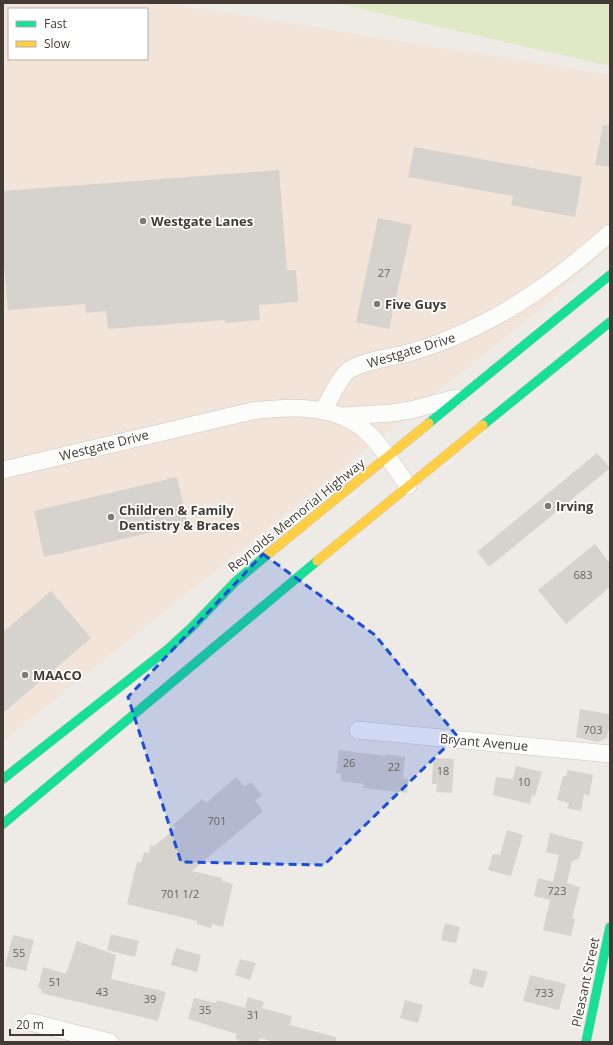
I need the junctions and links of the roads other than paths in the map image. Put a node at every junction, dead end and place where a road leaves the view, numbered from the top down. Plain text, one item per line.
1 (610, 233) edge
2 (610, 276) edge
3 (610, 322) edge
4 (463, 395) junction
5 (323, 411) junction
6 (343, 416) junction
7 (387, 458) junction
8 (3, 470) edge
9 (408, 486) junction
10 (358, 730) dead end
11 (610, 754) edge
12 (3, 779) edge
13 (3, 824) edge
14 (610, 927) edge
15 (603, 991) edge
16 (30, 1022) dead end
17 (110, 1042) edge
18 (586, 1042) edge

1 - 5 street, Westgate Drive
2 - 4 main road, Reynolds Memorial Highway
3 - 9 main road
4 - 6 street
4 - 7 main road, Reynolds Memorial Highway
5 - 6 street, Westgate Drive
5 - 8 street, Westgate Drive
6 - 7 street, Westgate Drive
7 - 9 street, Westgate Drive
7 - 12 main road, Reynolds Memorial Highway
9 - 13 main road
10 - 11 street, Bryant Avenue
14 - 15 main road, Pleasant Street
15 - 18 main road, Pleasant Street
16 - 17 street

